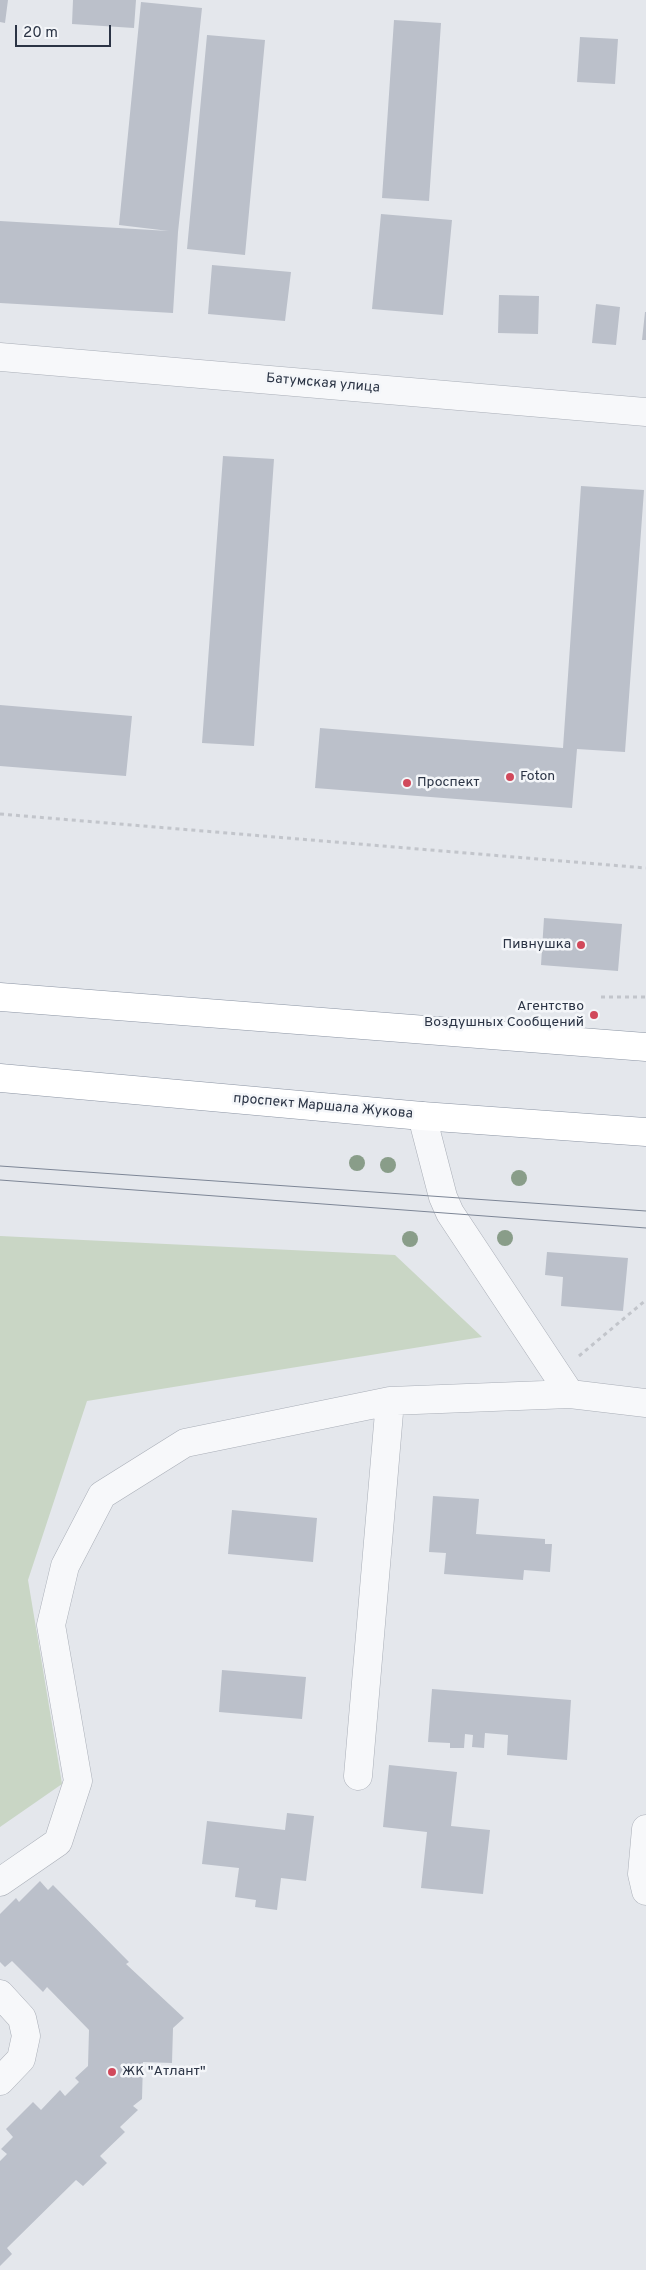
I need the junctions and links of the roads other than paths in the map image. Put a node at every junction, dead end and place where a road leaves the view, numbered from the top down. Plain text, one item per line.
1 (0, 357) edge
2 (646, 412) edge
3 (0, 997) edge
4 (646, 1047) edge
5 (0, 1078) edge
6 (422, 1116) junction
7 (646, 1132) edge
8 (563, 1384) junction
9 (390, 1401) junction
10 (646, 1403) edge
11 (358, 1776) dead end
12 (646, 1829) edge
13 (645, 1880) edge
14 (0, 1882) edge
15 (0, 1994) edge
16 (0, 2081) edge

1 - 2 street, Батумская улица
3 - 4 highway
5 - 6 highway, проспект Маршала Жукова
6 - 7 highway, проспект Маршала Жукова
6 - 8 street
8 - 9 street
8 - 10 street
9 - 11 street
9 - 14 street
12 - 13 street
15 - 16 street

